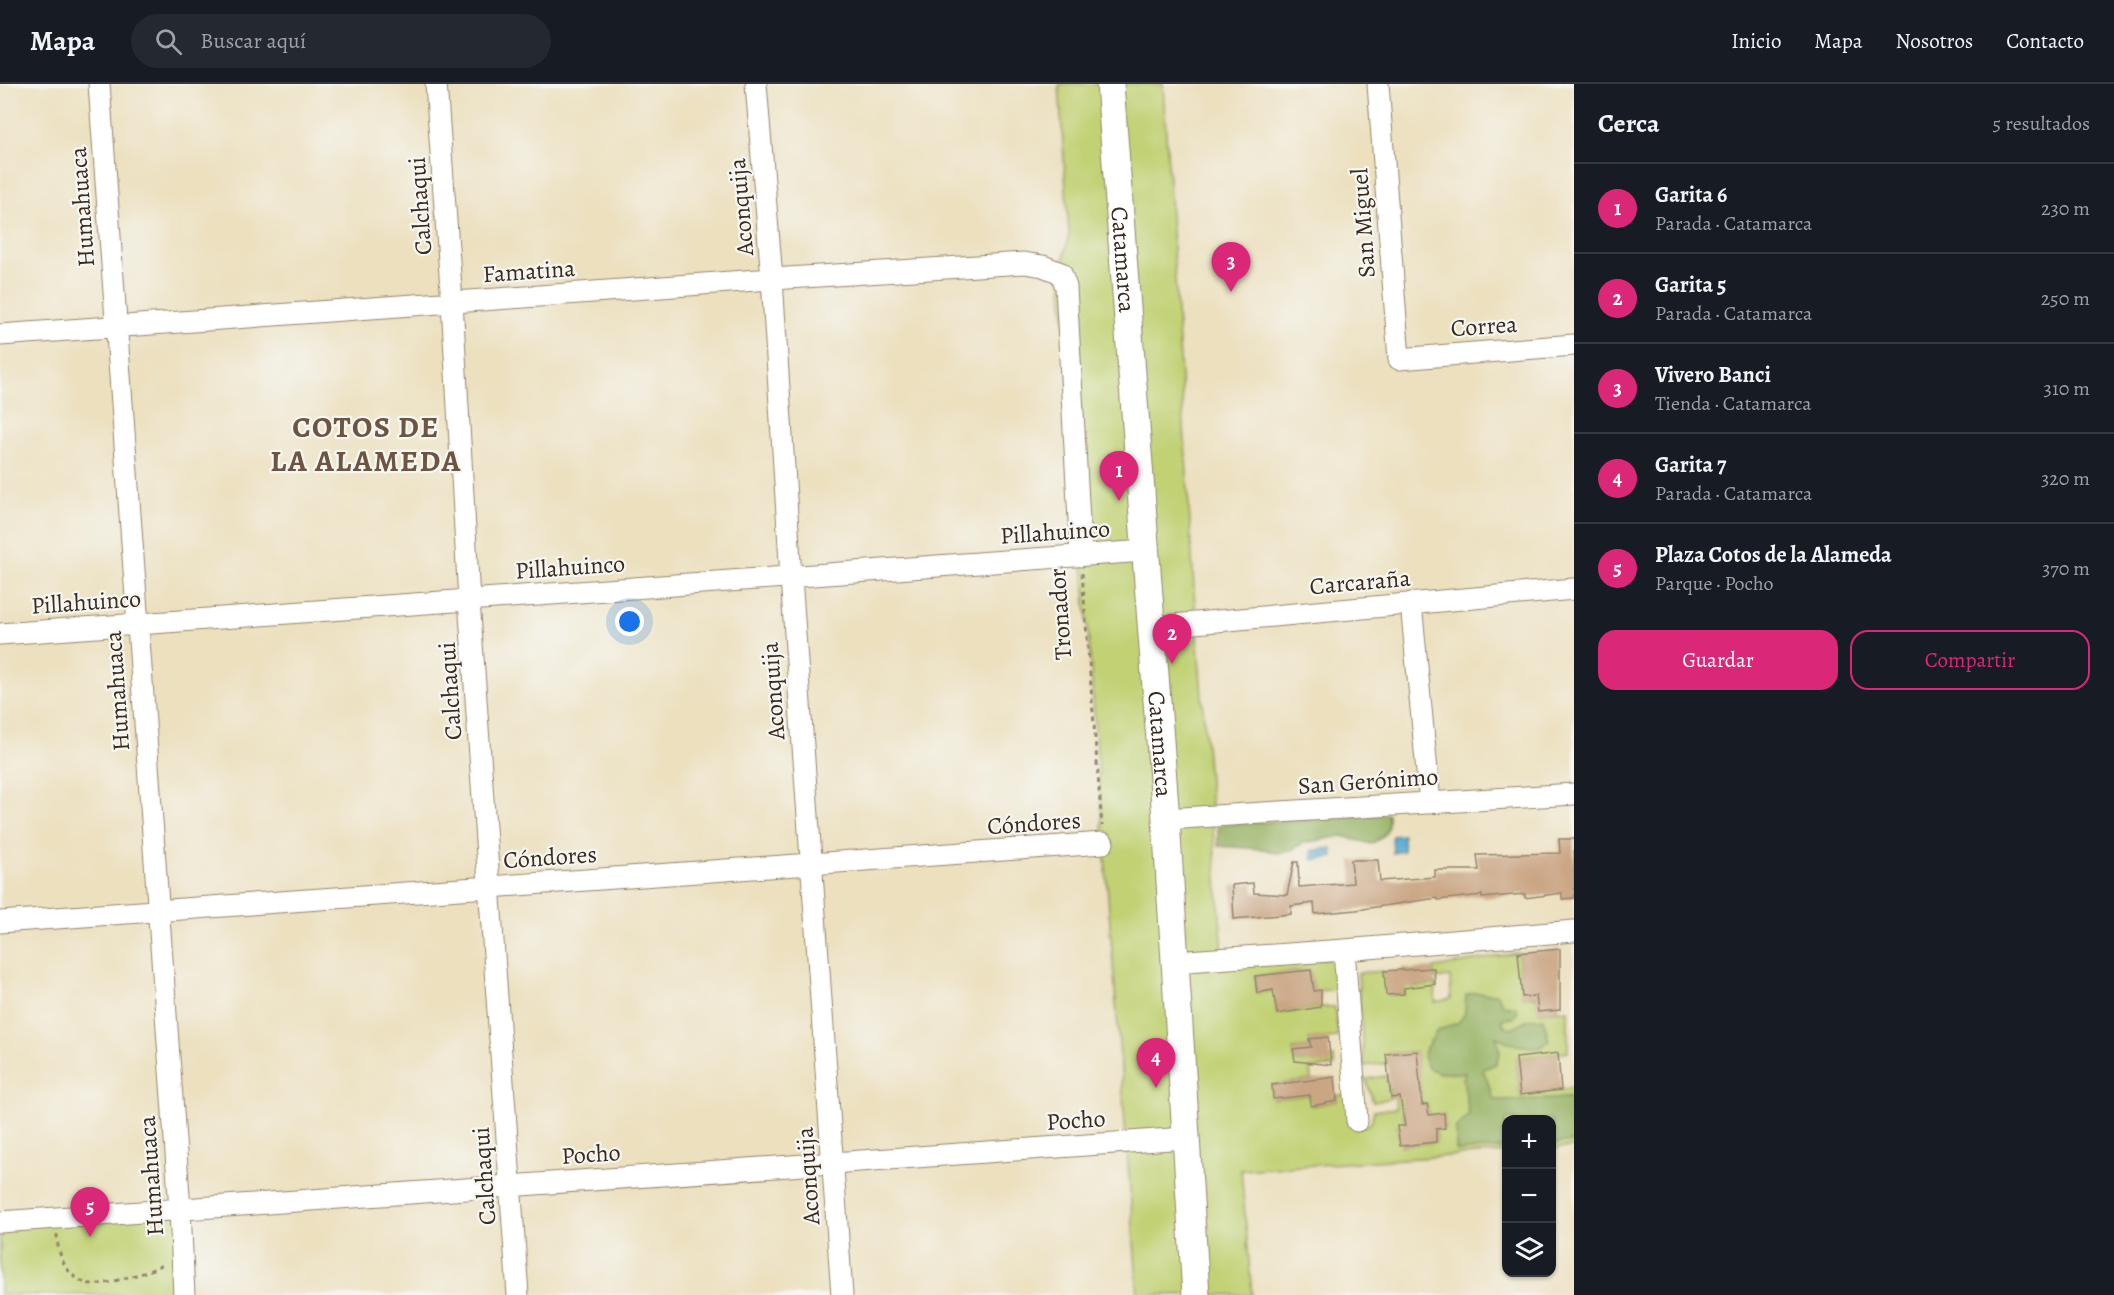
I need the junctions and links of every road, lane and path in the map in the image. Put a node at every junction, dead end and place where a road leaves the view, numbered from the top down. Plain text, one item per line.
1 (99, 84) edge
2 (436, 84) edge
3 (756, 84) edge
4 (1110, 84) edge
5 (1378, 84) edge
6 (1061, 273) joint
7 (772, 279) junction
8 (452, 302) junction
9 (116, 327) junction
10 (0, 335) edge
11 (1574, 345) edge
12 (1399, 359) joint
13 (1144, 551) junction
14 (1081, 556) junction
15 (791, 577) junction
16 (1574, 589) edge
17 (469, 600) junction
18 (1411, 603) junction
19 (138, 624) junction
20 (1150, 627) junction
21 (0, 634) edge
22 (1574, 794) edge
23 (1430, 803) junction
24 (1166, 819) junction
25 (1103, 843) joint
26 (811, 864) junction
27 (489, 887) junction
28 (158, 910) junction
29 (0, 922) edge
30 (1574, 931) edge
31 (1344, 950) junction
32 (1173, 962) junction
33 (1357, 1121) dead end
34 (1185, 1138) junction
35 (833, 1163) junction
36 (510, 1186) junction
37 (180, 1209) junction
38 (58, 1218) junction
39 (0, 1222) edge
40 (182, 1252) junction
41 (184, 1295) edge
42 (518, 1295) edge
43 (842, 1295) edge
44 (1196, 1295) edge

1 - 9 street, Humahuaca
2 - 8 street, Calchaqui
3 - 7 street, Aconquija
4 - 13 main road, Catamarca
5 - 12 street, San Miguel
6 - 7 street, Famatina
6 - 14 street, Tronador
7 - 8 street, Famatina
7 - 15 street, Aconquija
8 - 9 street, Famatina
8 - 17 street, Calchaqui
9 - 10 street, Famatina
9 - 19 street, Humahuaca
11 - 12 street, Correa
13 - 14 street, Pillahuinco
13 - 20 main road, Catamarca
14 - 15 street, Pillahuinco
14 - 25 path, Tronador
15 - 17 street, Pillahuinco
15 - 26 street, Aconquija
16 - 18 street, Carcaraña
17 - 19 street, Pillahuinco
17 - 27 street, Calchaqui
18 - 20 street, Carcaraña
18 - 23 street
19 - 21 street, Pillahuinco
19 - 28 street, Humahuaca
20 - 24 main road, Catamarca
22 - 23 street, San Gerónimo
23 - 24 street, San Gerónimo
24 - 32 main road, Catamarca
25 - 26 street, Cóndores
26 - 27 street, Cóndores
26 - 35 street, Aconquija
27 - 28 street, Cóndores
27 - 36 street, Calchaqui
28 - 29 street, Cóndores
28 - 37 street, Humahuaca
30 - 31 street
31 - 32 street
31 - 33 street
32 - 34 main road, Catamarca
34 - 35 street, Pocho
34 - 44 main road, Catamarca
35 - 36 street, Pocho
35 - 43 street, Aconquija
36 - 37 street, Pocho
36 - 42 street, Calchaqui
37 - 38 street, Pocho
37 - 40 street, Humahuaca
38 - 39 street, Pocho
38 - 40 path
40 - 41 street, Humahuaca

